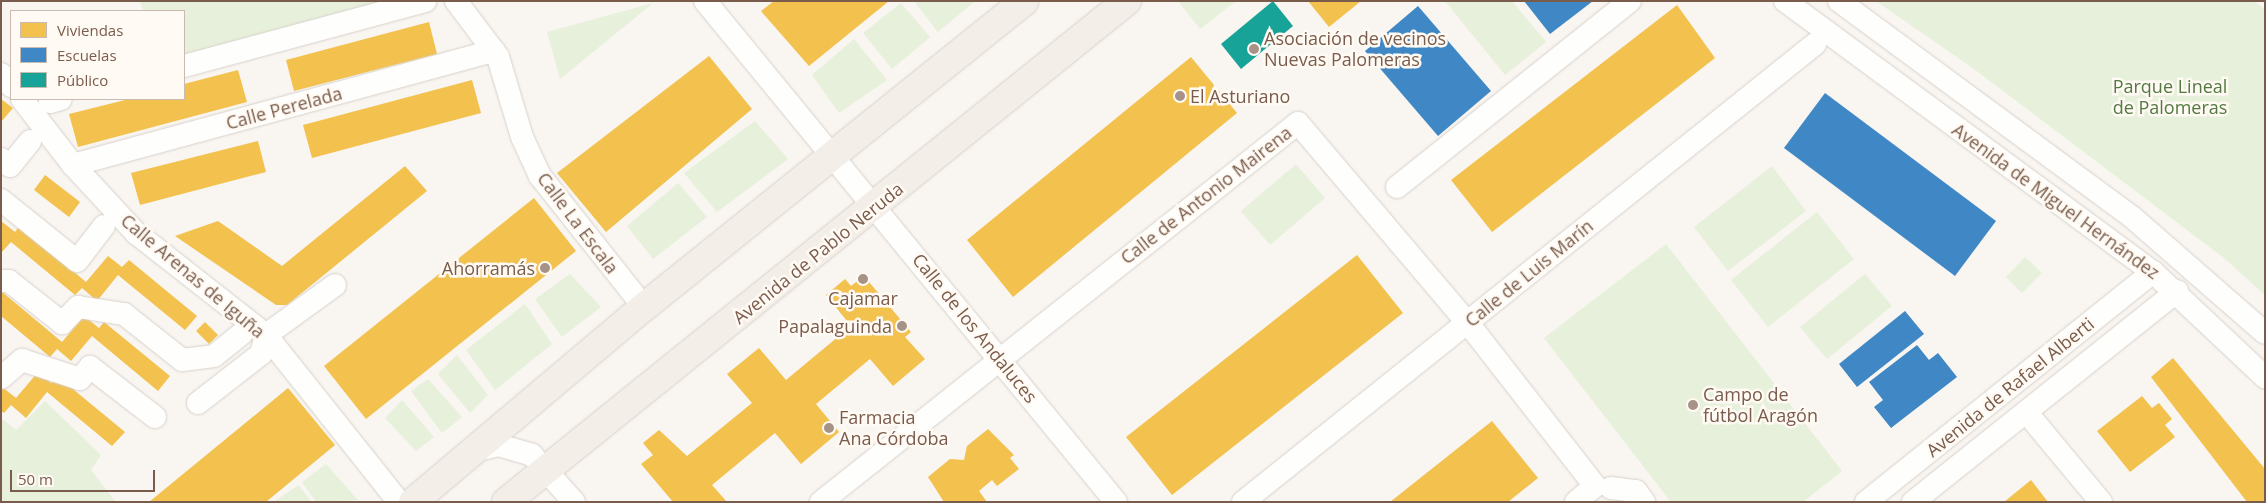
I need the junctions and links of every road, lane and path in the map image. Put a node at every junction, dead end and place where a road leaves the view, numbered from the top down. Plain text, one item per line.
1 (425, 1) edge
2 (456, 1) edge
3 (705, 1) edge
4 (1024, 1) edge
5 (1127, 1) edge
6 (1630, 1) edge
7 (1815, 1) edge
8 (1839, 1) edge
9 (1787, 3) edge
10 (1824, 37) junction
11 (494, 51) junction
12 (185, 66) edge
13 (1, 74) edge
14 (10, 85) edge
15 (23, 100) edge
16 (30, 141) dead end
17 (830, 157) junction
18 (1, 159) edge
19 (2061, 163) junction
20 (74, 165) junction
21 (1397, 187) dead end
22 (1, 200) edge
23 (876, 206) junction
24 (104, 226) dead end
25 (2153, 272) junction
26 (1, 281) edge
27 (335, 285) dead end
28 (2177, 292) junction
29 (644, 307) junction
30 (1467, 322) junction
31 (242, 333) dead end
32 (2265, 333) edge
33 (266, 335) junction
34 (999, 358) junction
35 (2265, 377) edge
36 (1, 378) edge
37 (198, 403) dead end
38 (2027, 413) junction
39 (155, 418) dead end
40 (474, 451) junction
41 (546, 469) junction
42 (1611, 488) dead end
43 (1110, 500) edge
44 (399, 502) edge
45 (413, 502) edge
46 (506, 502) edge
47 (574, 502) edge
48 (821, 502) edge
49 (1243, 502) edge
50 (1576, 502) edge
51 (1644, 502) edge
52 (1866, 502) edge
53 (1913, 502) edge
54 (2101, 502) edge

1 - 12 street
2 - 11 street, Calle La Escala
3 - 17 street, Calle de los Andaluces
4 - 17 main road
5 - 23 main road, Avenida de Pablo Neruda
6 - 21 street
7 - 10 street
8 - 19 street, Avenida de Miguel Hernández
9 - 10 street
10 - 19 street, Avenida de Miguel Hernández
10 - 25 street, Avenida de Miguel Hernández
10 - 30 street, Calle de Luis Marín
11 - 20 street, Calle Perelada
11 - 29 street, Calle La Escala
13 - 14 street
15 - 20 street, Calle Arenas de Iguña
16 - 18 street
17 - 23 street, Calle de los Andaluces
17 - 29 main road
19 - 32 street, Avenida de Miguel Hernández
20 - 33 street, Calle Arenas de Iguña
22 - 24 street
23 - 34 street, Calle de los Andaluces
23 - 41 main road, Avenida de Pablo Neruda
25 - 28 street, Avenida de Miguel Hernández
25 - 52 street, Avenida de Rafael Alberti
26 - 31 street
27 - 33 street
28 - 35 street, Avenida de Miguel Hernández
28 - 38 street, Avenida de Rafael Alberti
29 - 40 main road
30 - 34 street, Calle de Antonio Mairena
30 - 49 street, Calle de Luis Marín
30 - 50 street, Calle de Antonio Mairena
33 - 37 street
33 - 44 street, Calle Arenas de Iguña
34 - 43 street, Calle de los Andaluces
34 - 48 street, Calle de Antonio Mairena
36 - 39 street
38 - 53 street, Avenida de Rafael Alberti
38 - 54 street
40 - 41 street
40 - 45 main road
41 - 46 main road, Avenida de Pablo Neruda
41 - 47 street
42 - 51 street

